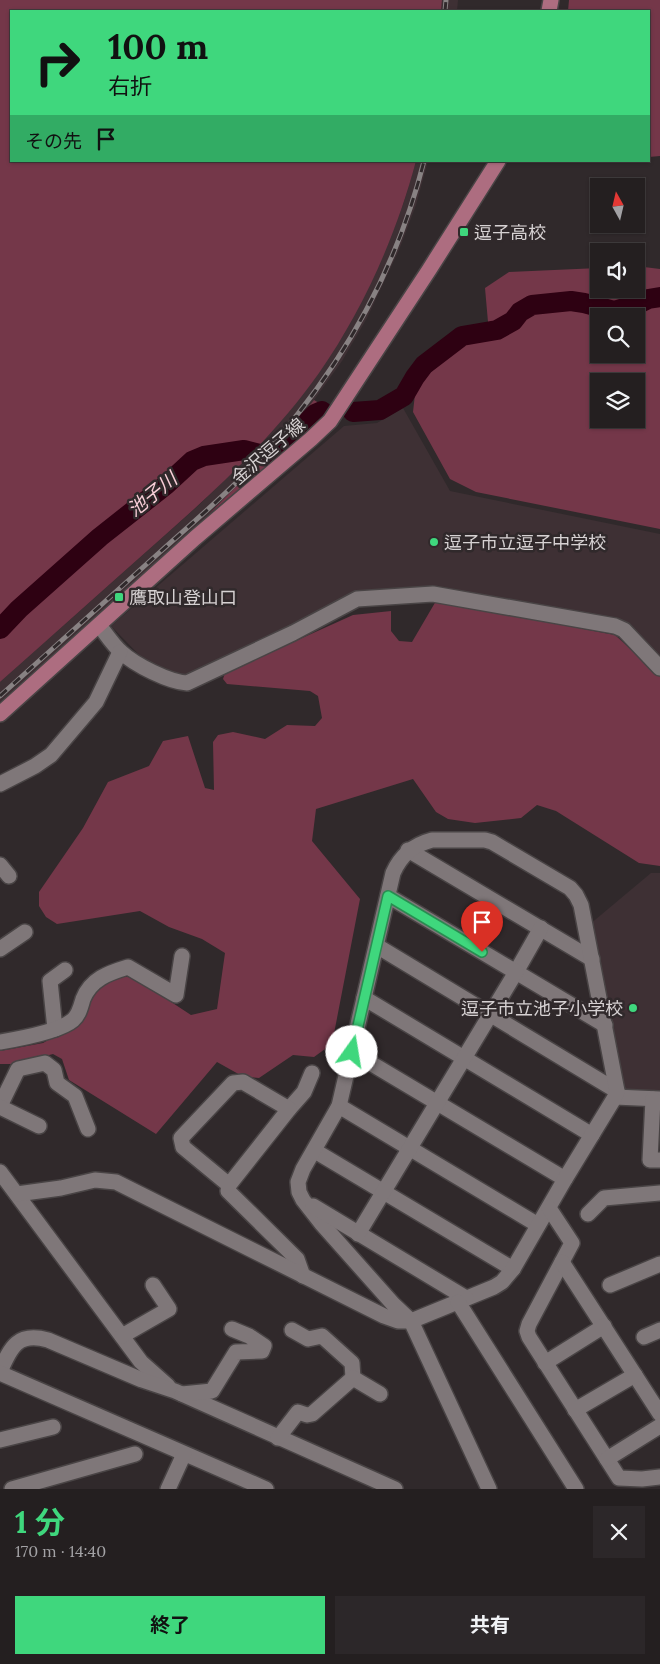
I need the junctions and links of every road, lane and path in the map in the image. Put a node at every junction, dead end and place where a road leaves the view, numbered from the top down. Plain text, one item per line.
1 (497, 162) edge
2 (99, 625) junction
3 (120, 652) junction
4 (660, 668) edge
5 (0, 714) edge
6 (0, 784) edge
7 (408, 850) junction
8 (388, 896) junction
9 (541, 928) junction
10 (25, 932) dead end
11 (376, 946) junction
12 (0, 950) edge
13 (182, 956) dead end
14 (592, 959) junction
15 (65, 970) dead end
16 (516, 972) junction
17 (364, 998) junction
18 (490, 1015) junction
19 (605, 1026) junction
20 (55, 1029) junction
21 (0, 1042) edge
22 (352, 1052) junction
23 (464, 1057) junction
24 (312, 1073) dead end
25 (616, 1094) junction
26 (657, 1099) edge
27 (437, 1103) junction
28 (0, 1106) edge
29 (339, 1106) junction
30 (289, 1109) junction
31 (39, 1126) dead end
32 (88, 1129) dead end
33 (592, 1135) junction
34 (410, 1149) junction
35 (315, 1151) junction
36 (660, 1160) edge
37 (0, 1172) edge
38 (565, 1178) junction
39 (229, 1185) junction
40 (384, 1192) junction
41 (660, 1193) edge
42 (17, 1194) junction
43 (303, 1200) junction
44 (549, 1208) junction
45 (588, 1214) dead end
46 (538, 1225) junction
47 (358, 1234) junction
48 (562, 1262) junction
49 (660, 1264) edge
50 (513, 1269) junction
51 (303, 1276) junction
52 (153, 1285) dead end
53 (610, 1285) dead end
54 (462, 1300) junction
55 (411, 1321) junction
56 (604, 1326) junction
57 (232, 1329) dead end
58 (292, 1330) dead end
59 (660, 1330) edge
60 (122, 1336) junction
61 (644, 1337) dead end
62 (545, 1363) junction
63 (0, 1373) edge
64 (635, 1374) junction
65 (353, 1378) junction
66 (178, 1393) junction
67 (380, 1394) dead end
68 (576, 1410) junction
69 (660, 1414) edge
70 (660, 1426) edge
71 (53, 1427) dead end
72 (278, 1438) junction
73 (0, 1440) edge
74 (135, 1454) dead end
75 (184, 1454) junction
76 (607, 1460) junction
77 (660, 1477) edge
78 (256, 1487) edge
79 (390, 1488) edge
80 (12, 1489) edge
81 (168, 1489) edge
82 (490, 1489) edge
83 (576, 1489) edge

1 - 2 main road, 金沢逗子線
2 - 3 street
2 - 5 main road, 金沢逗子線
3 - 4 street
3 - 6 street
7 - 8 street
7 - 9 street
7 - 14 street
8 - 11 street
8 - 16 street
9 - 14 street
9 - 16 street
10 - 12 street
11 - 17 street
11 - 18 street
13 - 20 street
14 - 19 street
15 - 20 street
16 - 18 street
16 - 19 street
17 - 22 street
17 - 23 street
18 - 23 street
18 - 25 street
19 - 25 street
20 - 21 street
22 - 27 street
22 - 29 street
23 - 27 street
23 - 33 street
24 - 30 street
25 - 26 street
25 - 33 street
26 - 36 street
27 - 34 street
27 - 38 street
28 - 31 street
28 - 32 street
29 - 34 street
29 - 35 street
30 - 39 street
30 - 39 street
33 - 38 street
34 - 40 street
34 - 46 street
35 - 40 street
35 - 43 street
37 - 42 street
38 - 44 street
39 - 51 street
40 - 47 street
40 - 50 street
41 - 45 street
42 - 51 street
42 - 60 street
43 - 47 street
43 - 55 street
44 - 46 street
44 - 48 street
46 - 50 street
47 - 54 street
48 - 56 street
48 - 62 street
49 - 53 street
50 - 54 street
51 - 55 street
52 - 60 street
54 - 55 street
54 - 83 street
55 - 82 street
56 - 62 street
56 - 64 street
57 - 66 street
58 - 65 street
59 - 61 street
60 - 66 street
62 - 68 street
63 - 66 street
63 - 75 street
64 - 68 street
64 - 69 street
65 - 67 street
65 - 72 street
66 - 72 street
68 - 76 street
70 - 76 street
71 - 73 street
72 - 79 street
74 - 80 street
75 - 78 street
75 - 81 street
76 - 77 street

